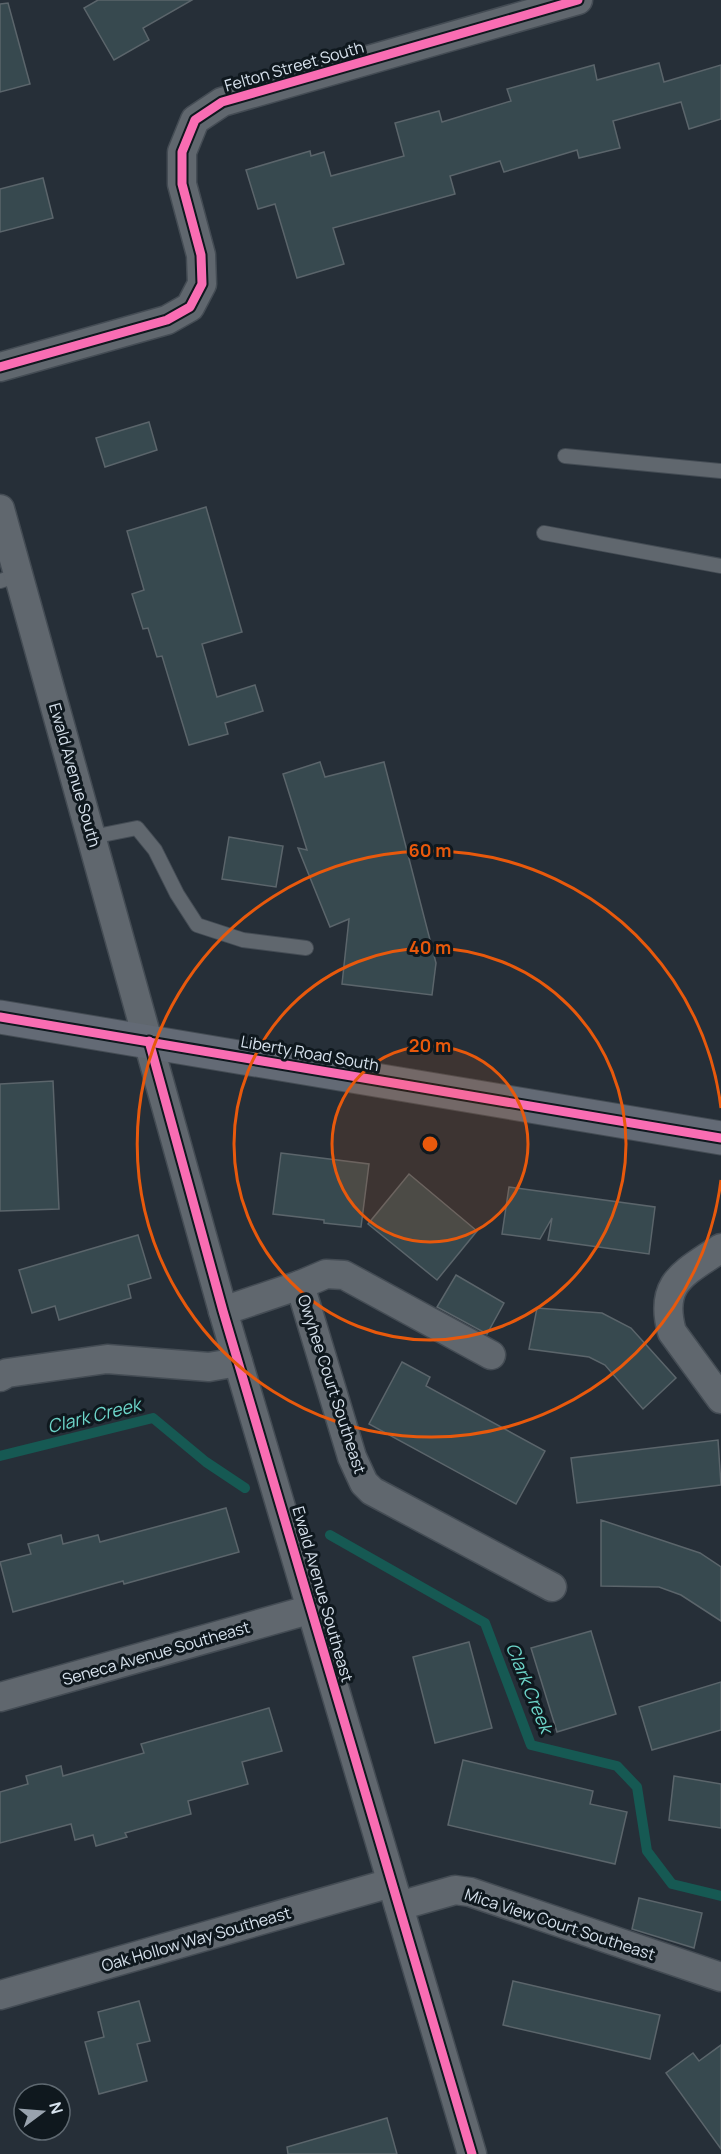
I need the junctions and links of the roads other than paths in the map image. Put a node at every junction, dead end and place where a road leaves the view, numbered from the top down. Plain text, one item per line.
1 (578, 0) edge
2 (0, 366) edge
3 (565, 456) dead end
4 (721, 471) edge
5 (0, 509) edge
6 (544, 533) dead end
7 (721, 566) edge
8 (9, 578) edge
9 (92, 837) junction
10 (306, 948) dead end
11 (0, 1017) edge
12 (149, 1041) junction
13 (721, 1138) edge
14 (721, 1248) edge
15 (300, 1285) junction
16 (223, 1311) junction
17 (491, 1355) dead end
18 (238, 1362) junction
19 (0, 1377) edge
20 (721, 1399) edge
21 (552, 1587) dead end
22 (312, 1609) junction
23 (0, 1697) edge
24 (395, 1894) junction
25 (721, 1977) edge
26 (0, 1995) edge
27 (472, 2154) edge

1 - 2 street, Felton Street South
3 - 4 lane
5 - 8 street, Ewald Avenue South
6 - 7 lane
8 - 9 street, Ewald Avenue South
9 - 10 lane
9 - 12 street, Ewald Avenue South
11 - 12 main road, Liberty Road South
12 - 13 main road, Liberty Road South
12 - 16 street, Ewald Avenue Southeast
14 - 20 street
15 - 16 street, Owyhee Court Southeast
15 - 17 street, Owyhee Court Southeast
15 - 21 street, Owyhee Court Southeast
16 - 18 street, Ewald Avenue Southeast
18 - 19 street
18 - 22 street, Ewald Avenue Southeast
22 - 23 street, Seneca Avenue Southeast
22 - 24 street, Ewald Avenue Southeast
24 - 25 street, Mica View Court Southeast
24 - 26 street, Oak Hollow Way Southeast
24 - 27 street, Ewald Avenue Southeast

